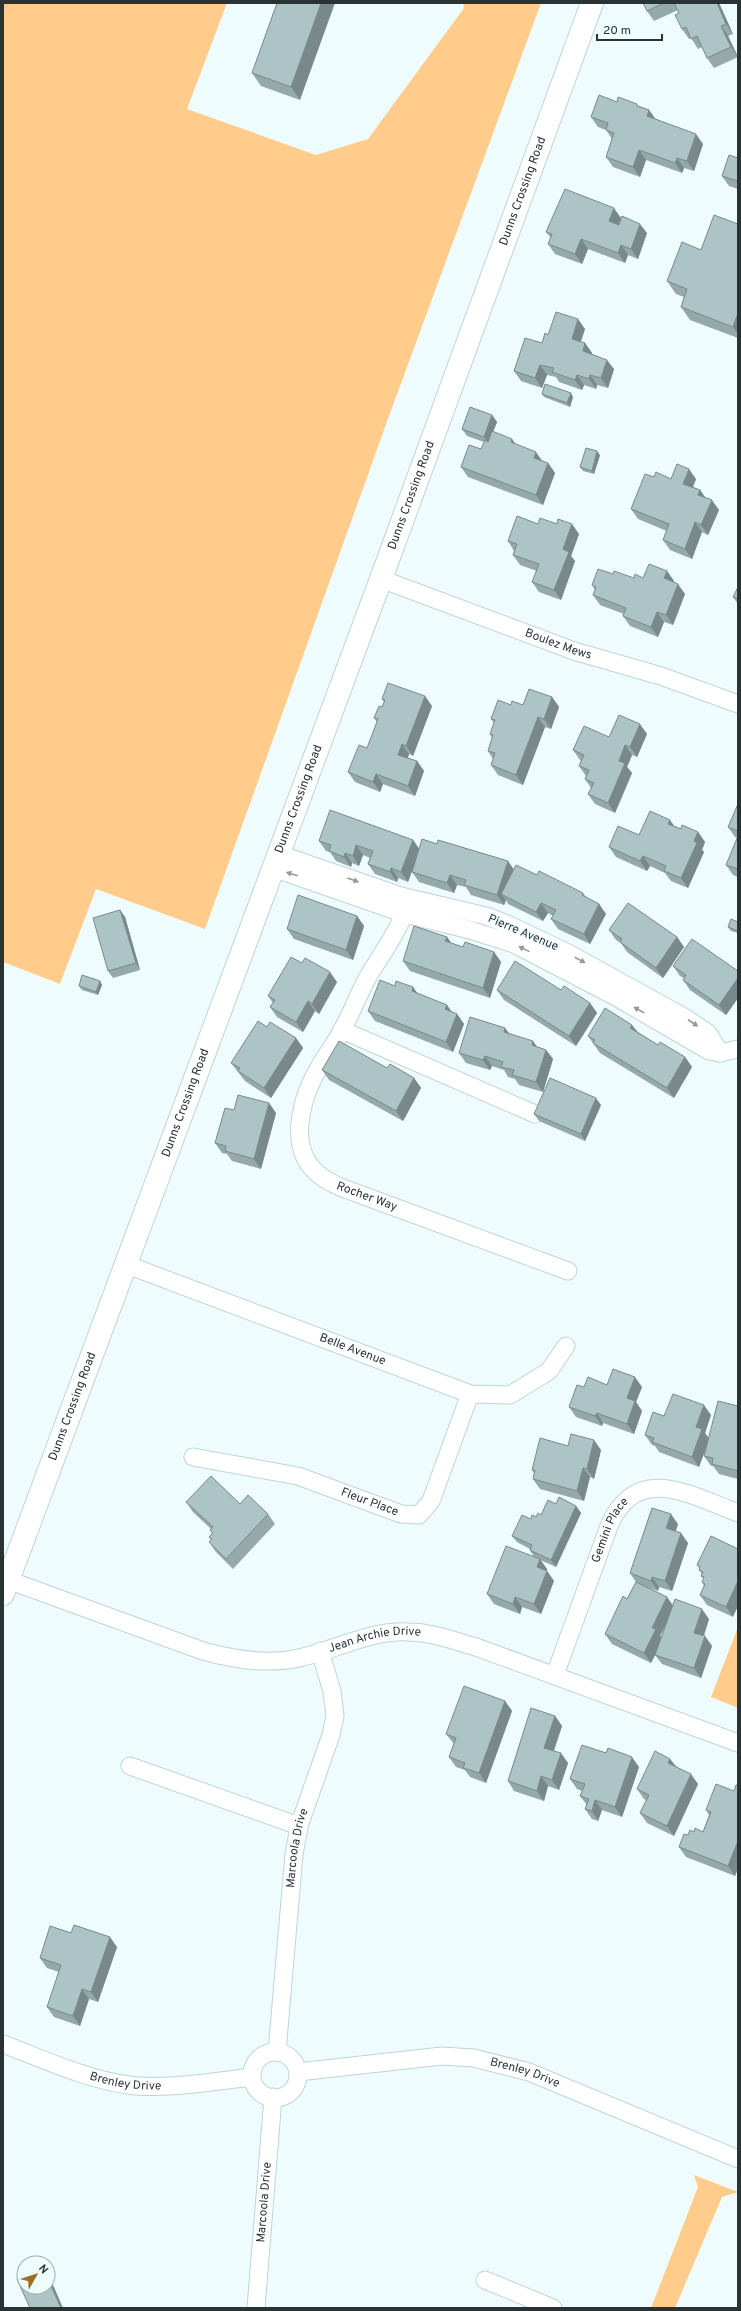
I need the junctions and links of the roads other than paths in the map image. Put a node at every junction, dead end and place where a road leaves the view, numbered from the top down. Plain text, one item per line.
1 (592, 3) edge
2 (381, 579) junction
3 (738, 704) edge
4 (276, 861) junction
5 (407, 906) junction
6 (342, 1030) junction
7 (738, 1049) edge
8 (535, 1114) edge
9 (125, 1264) junction
10 (568, 1271) dead end
11 (566, 1346) dead end
12 (470, 1394) junction
13 (193, 1457) dead end
14 (738, 1513) edge
15 (6, 1587) edge
16 (320, 1651) junction
17 (555, 1675) junction
18 (738, 1742) edge
19 (130, 1766) dead end
20 (299, 1826) junction
21 (3, 2044) edge
22 (277, 2052) junction
23 (298, 2072) junction
24 (252, 2077) junction
25 (273, 2097) junction
26 (738, 2159) edge
27 (485, 2280) dead end
28 (256, 2308) edge
29 (553, 2308) edge

1 - 2 street, Dunns Crossing Road
2 - 3 street, Boulez Mews
2 - 4 street, Dunns Crossing Road
4 - 5 street, Pierre Avenue
4 - 9 street, Dunns Crossing Road
5 - 6 street, Rocher Way
5 - 7 street, Pierre Avenue
6 - 8 street
6 - 10 street, Rocher Way
9 - 12 street, Belle Avenue
9 - 15 street, Dunns Crossing Road
11 - 12 street, Belle Avenue
12 - 13 street, Fleur Place
14 - 17 street, Gemini Place
15 - 16 street, Jean Archie Drive
16 - 17 street, Jean Archie Drive
16 - 20 street, Marcoola Drive
17 - 18 street, Jean Archie Drive
19 - 20 street
20 - 22 street, Marcoola Drive
21 - 24 street, Brenley Drive
22 - 23 street
22 - 24 street
23 - 25 street
23 - 26 street, Brenley Drive
24 - 25 street
25 - 28 street, Marcoola Drive
27 - 29 street

